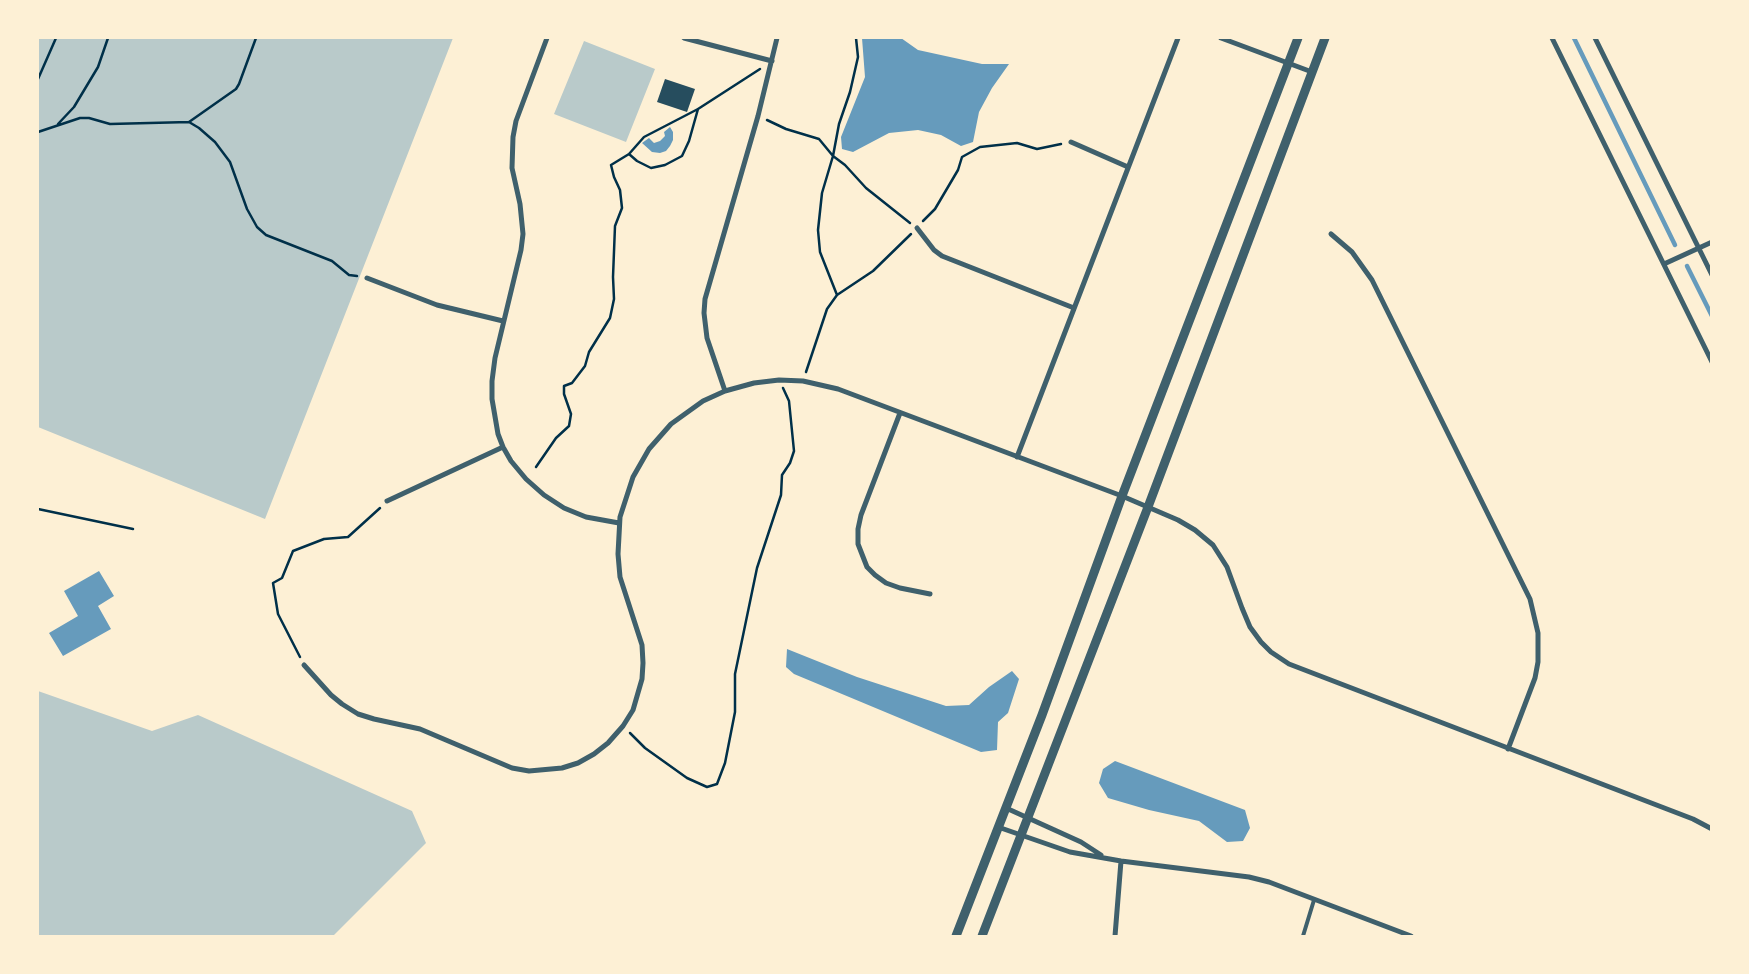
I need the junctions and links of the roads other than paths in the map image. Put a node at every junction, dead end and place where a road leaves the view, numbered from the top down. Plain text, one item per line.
1 (547, 38) edge
2 (684, 38) edge
3 (777, 38) edge
4 (1178, 38) edge
5 (1221, 38) edge
6 (1298, 38) edge
7 (1325, 38) edge
8 (1552, 38) edge
9 (1595, 38) edge
10 (772, 61) junction
11 (1288, 64) junction
12 (1312, 72) junction
13 (1071, 142) road end
14 (1128, 166) junction
15 (917, 228) road end
16 (1331, 234) dead end
17 (1712, 242) edge
18 (1698, 248) junction
19 (1664, 264) junction
20 (1712, 275) edge
21 (367, 278) road end
22 (1074, 308) junction
23 (504, 321) junction
24 (1712, 362) edge
25 (725, 391) junction
26 (900, 413) junction
27 (503, 447) junction
28 (1017, 457) junction
29 (1122, 496) junction
30 (387, 501) road end
31 (1148, 507) junction
32 (619, 523) junction
33 (930, 594) dead end
34 (304, 665) road end
35 (1508, 749) junction
36 (1006, 808) junction
37 (1028, 817) junction
38 (998, 827) junction
39 (1712, 829) edge
40 (1020, 835) junction
41 (1103, 857) junction
42 (1121, 861) junction
43 (1314, 900) junction
44 (956, 936) edge
45 (982, 936) edge
46 (1114, 936) edge
47 (1303, 936) edge
48 (1411, 936) edge

1 - 23 street
2 - 10 street
3 - 10 street
4 - 14 street
5 - 11 street
6 - 11 street
7 - 12 street
8 - 19 street
9 - 18 street
10 - 25 street
11 - 12 street
11 - 29 street
12 - 31 street
13 - 14 street
14 - 22 street
15 - 22 street
16 - 35 street
17 - 18 street
18 - 19 street
18 - 20 street
19 - 24 street
21 - 23 street
22 - 28 street
23 - 27 street
25 - 26 street
25 - 32 street
26 - 28 street
26 - 33 street
27 - 30 street
27 - 32 street
28 - 29 street
29 - 31 street
29 - 36 street
31 - 35 street
31 - 37 street
32 - 34 street
35 - 39 street
36 - 37 street
36 - 38 street
37 - 40 street
37 - 41 street
38 - 40 street
38 - 44 street
40 - 41 street
40 - 45 street
41 - 42 street
42 - 43 street
42 - 46 street
43 - 47 lane
43 - 48 street

